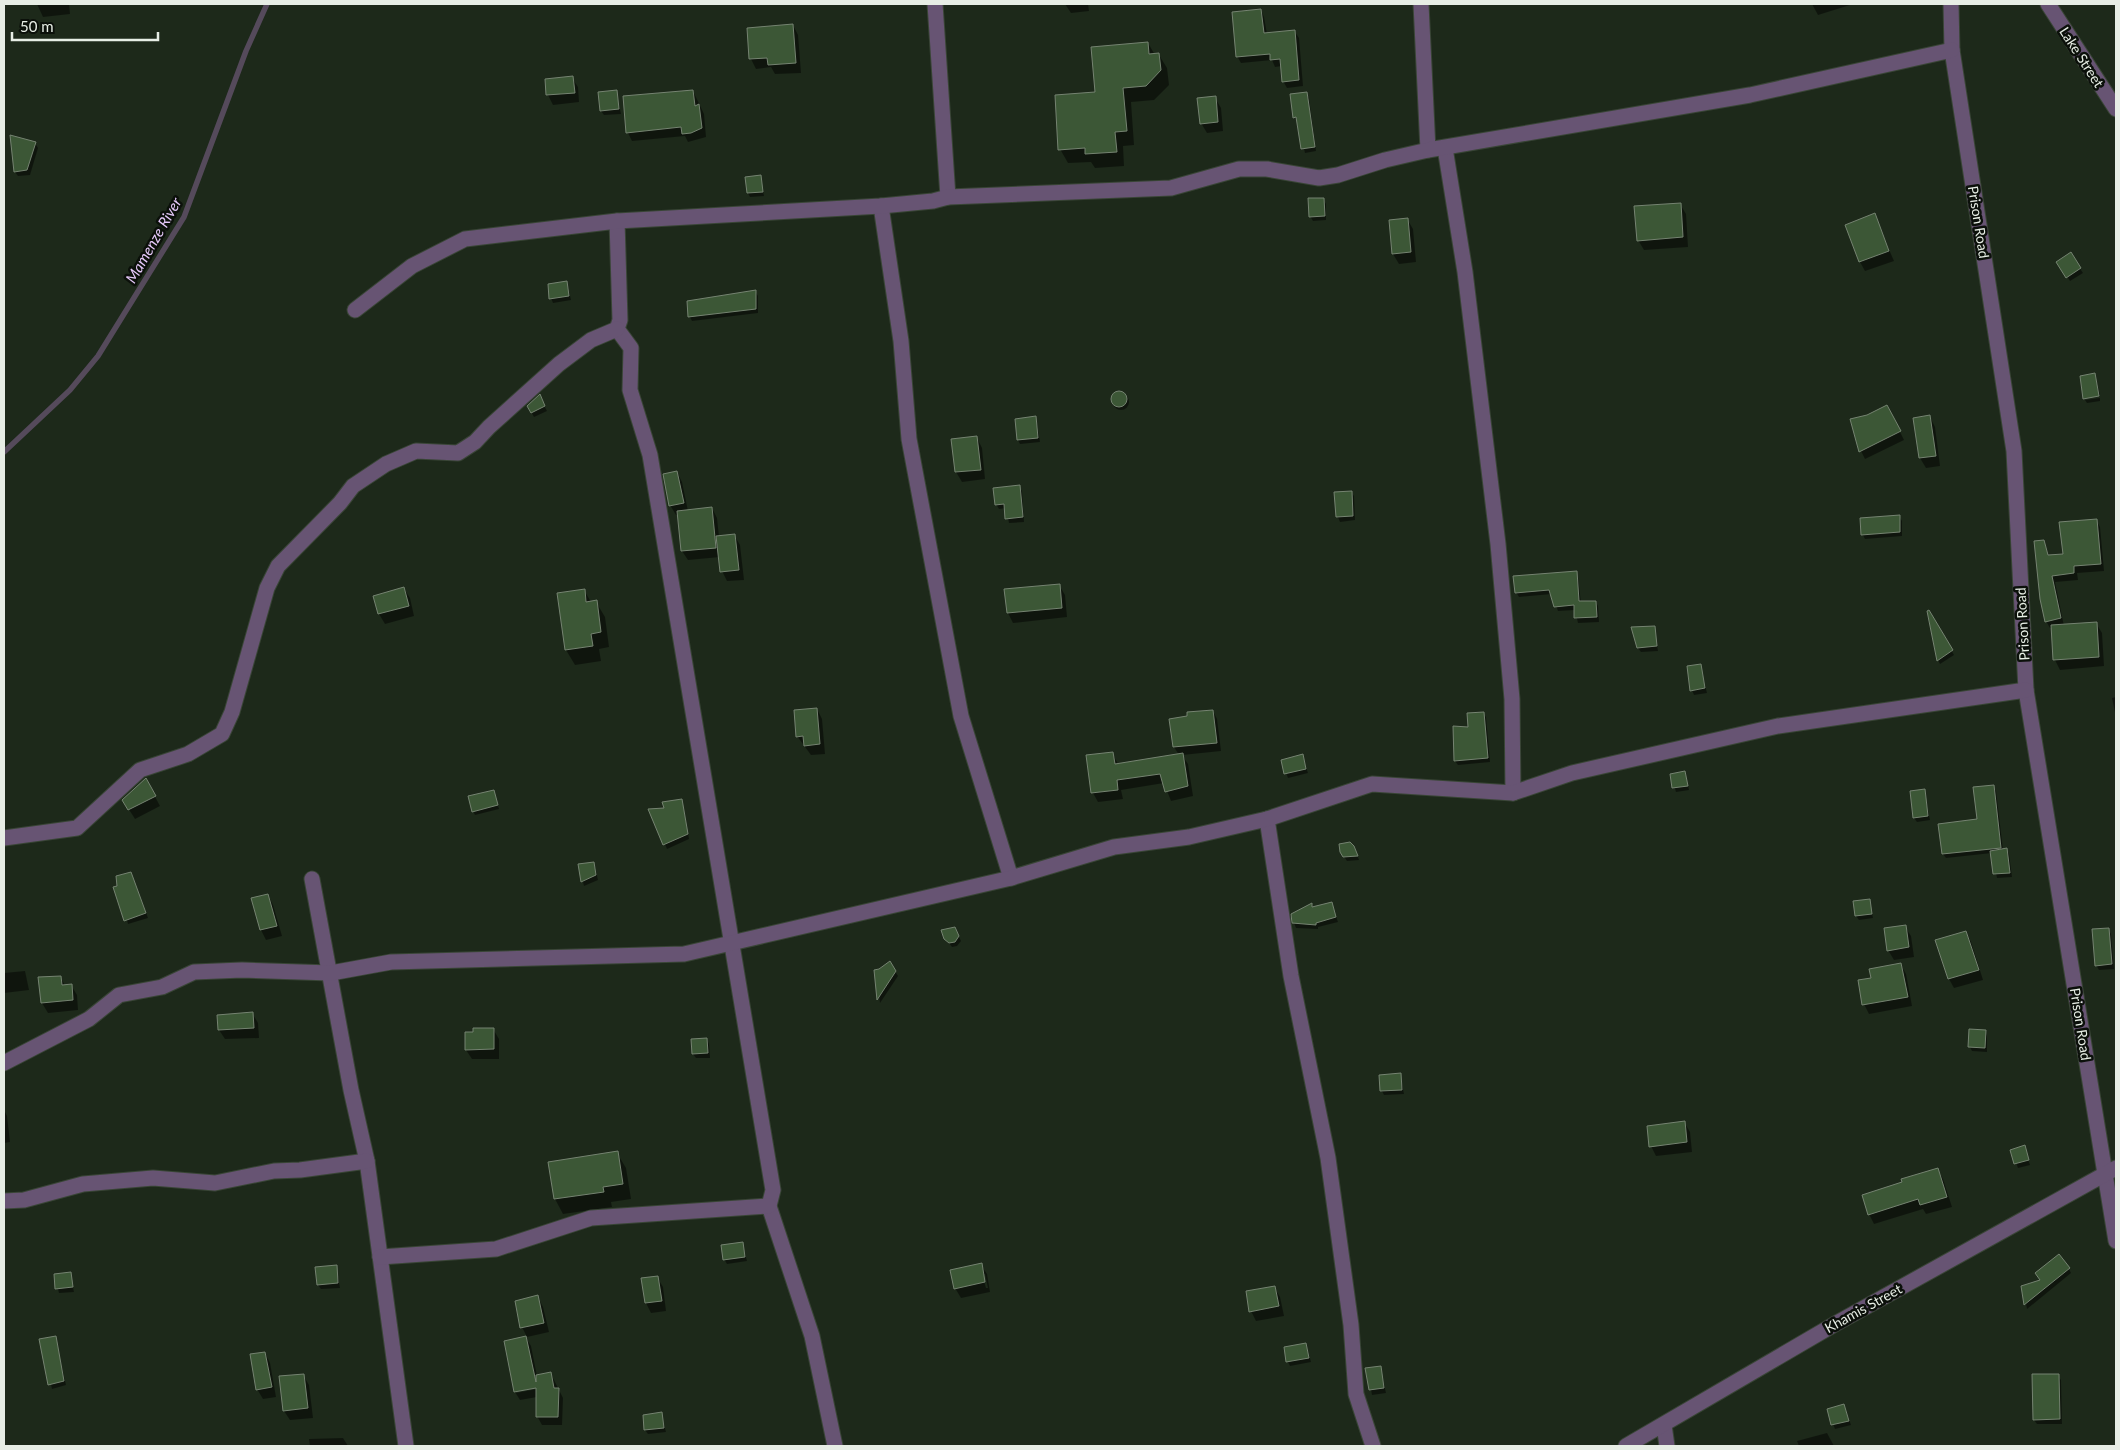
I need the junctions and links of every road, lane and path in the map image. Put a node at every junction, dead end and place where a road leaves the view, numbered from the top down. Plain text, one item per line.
1 (935, 4) edge
2 (1421, 4) edge
3 (1951, 4) edge
4 (2048, 4) edge
5 (1952, 50) junction
6 (2116, 109) edge
7 (1445, 148) junction
8 (1428, 150) junction
9 (948, 196) junction
10 (880, 206) junction
11 (617, 221) junction
12 (355, 310) dead end
13 (617, 328) junction
14 (2026, 690) junction
15 (1513, 793) junction
16 (1266, 819) junction
17 (4, 838) edge
18 (1011, 878) junction
19 (312, 879) dead end
20 (730, 942) junction
21 (331, 973) junction
22 (4, 1063) edge
23 (367, 1161) junction
24 (2110, 1172) edge
25 (4, 1201) edge
26 (769, 1206) junction
27 (2116, 1242) edge
28 (380, 1257) junction
29 (1664, 1426) junction
30 (406, 1446) edge
31 (835, 1446) edge
32 (1373, 1446) edge
33 (1626, 1446) edge
34 (1667, 1446) edge

1 - 9 street
2 - 8 street
3 - 5 street, Prison Road
4 - 6 street, Lake Street
5 - 7 street
5 - 14 street, Prison Road
7 - 8 street
7 - 15 street
8 - 9 street
9 - 10 street
10 - 11 street
10 - 18 street
11 - 12 street
11 - 13 street
13 - 17 street
13 - 20 street
14 - 15 street
14 - 24 street, Prison Road
15 - 16 street
16 - 18 street
16 - 32 street
18 - 20 street
19 - 21 street
20 - 21 street
20 - 26 street
21 - 22 street
21 - 23 street
23 - 25 street
23 - 28 street
24 - 27 street, Prison Road
24 - 29 street, Khamis Street
26 - 28 street
26 - 31 street
28 - 30 street
29 - 33 street, Khamis Street
29 - 34 street

